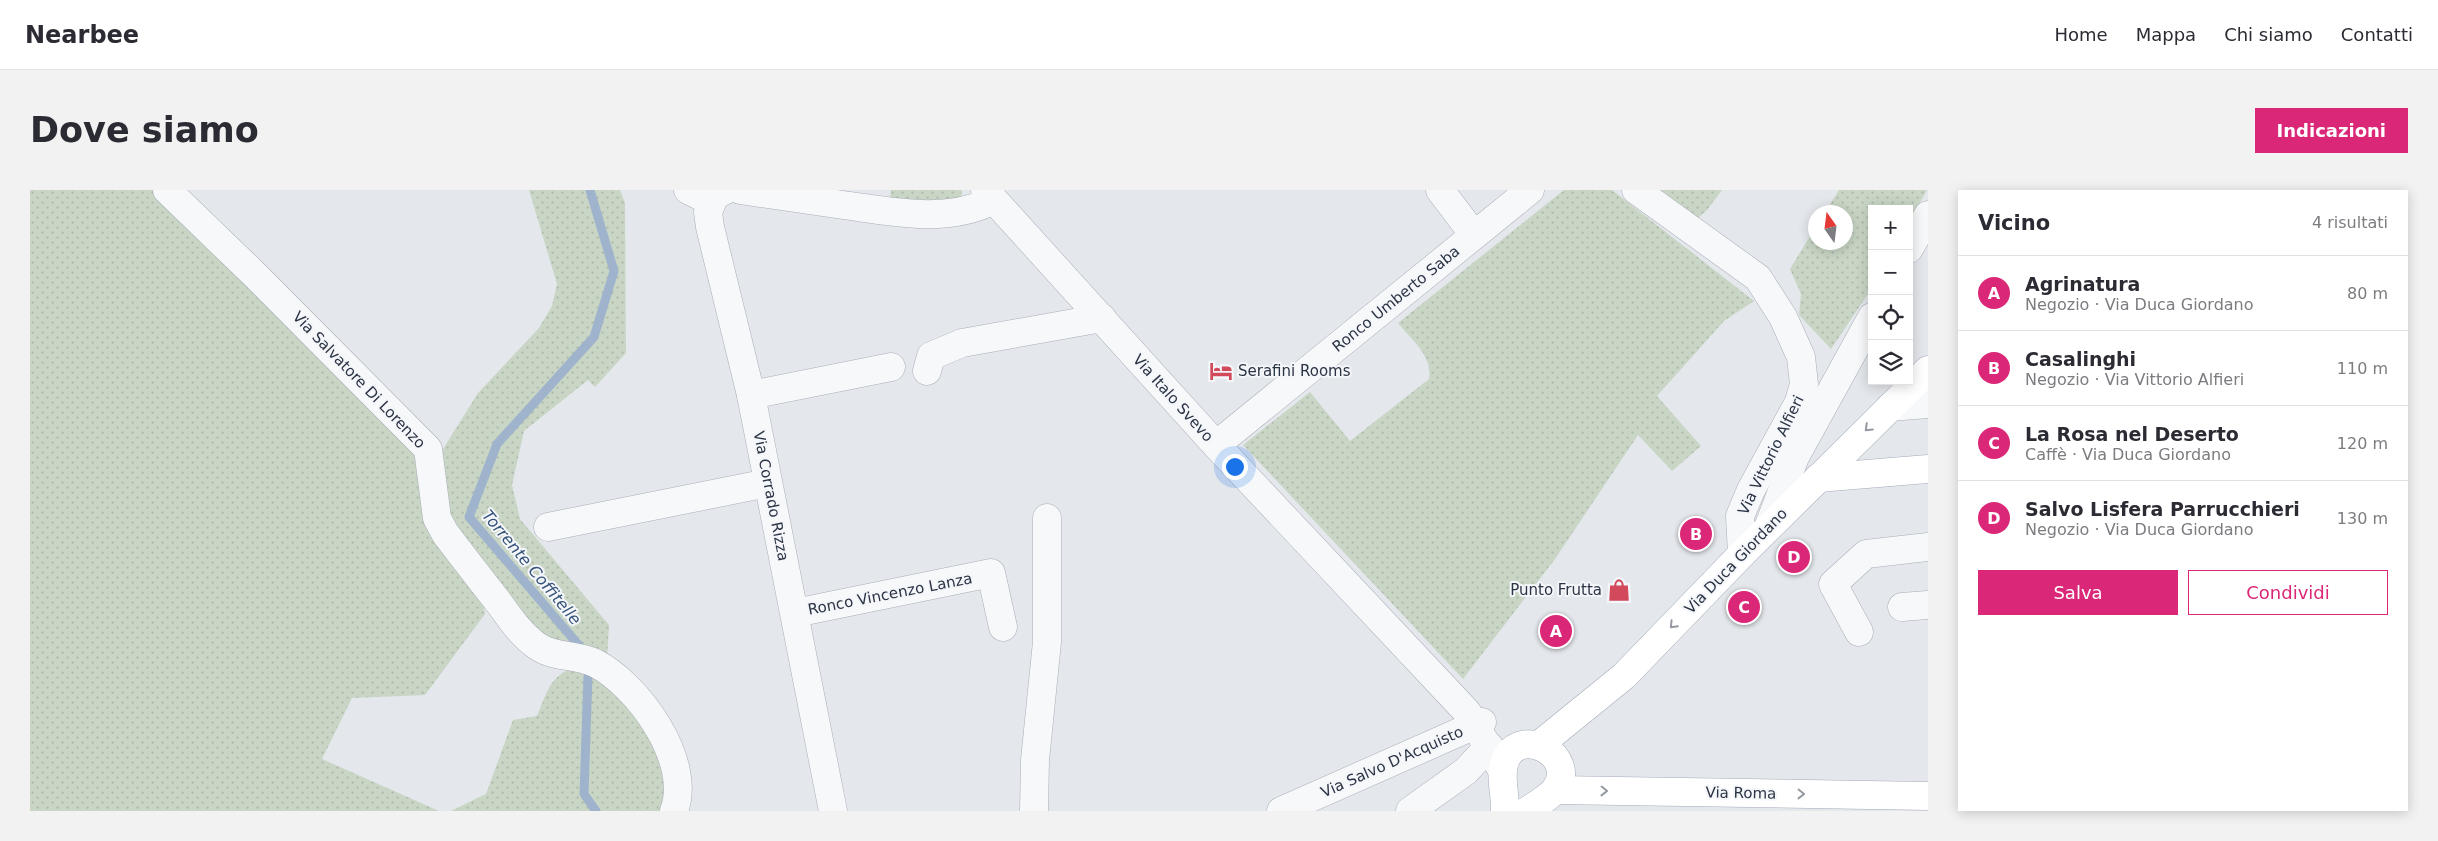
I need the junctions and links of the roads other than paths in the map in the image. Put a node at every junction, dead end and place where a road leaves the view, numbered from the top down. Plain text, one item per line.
1 (167, 190) edge
2 (740, 190) edge
3 (1440, 190) edge
4 (1530, 190) edge
5 (1636, 190) edge
6 (709, 194) edge
7 (990, 195) edge
8 (1928, 215) edge
9 (1474, 235) junction
10 (1913, 242) edge
11 (1102, 318) junction
12 (1868, 324) edge
13 (891, 367) dead end
14 (1928, 370) edge
15 (927, 371) dead end
16 (750, 395) junction
17 (1928, 404) edge
18 (1890, 407) junction
19 (1216, 445) junction
20 (1795, 458) junction
21 (1928, 469) edge
22 (1818, 478) junction
23 (768, 483) junction
24 (1047, 518) dead end
25 (548, 527) dead end
26 (1768, 528) junction
27 (1928, 547) edge
28 (1742, 554) junction
29 (795, 613) junction
30 (1003, 627) dead end
31 (1859, 632) dead end
32 (1478, 726) junction
33 (1532, 744) junction
34 (1503, 776) junction
35 (1928, 796) edge
36 (1542, 799) edge
37 (674, 811) edge
38 (833, 811) edge
39 (1034, 811) edge
40 (1281, 811) edge
41 (1410, 811) edge
42 (1505, 811) edge

1 - 37 street, Via Salvatore Di Lorenzo
2 - 7 street
3 - 9 street
4 - 9 street, Ronco Umberto Saba
5 - 28 street, Via Vittorio Alfieri
6 - 16 street, Via Corrado Rizza
7 - 11 street, Via Italo Svevo
8 - 10 street
9 - 19 street, Ronco Umberto Saba
11 - 15 street
11 - 19 street, Via Italo Svevo
12 - 20 street
13 - 16 street
14 - 18 main road, Via Duca Giordano
16 - 23 street, Via Corrado Rizza
17 - 18 street
18 -> 22 main road, Via Duca Giordano
19 - 32 street, Via Italo Svevo
20 - 22 street
20 - 26 street
21 - 22 main road
22 - 26 main road, Via Duca Giordano
23 - 25 street
23 - 29 street, Via Corrado Rizza
24 - 39 street
26 - 28 main road, Via Duca Giordano
27 - 31 street
28 -> 33 main road, Via Duca Giordano
29 - 30 street, Ronco Vincenzo Lanza
29 - 38 street, Via Corrado Rizza
32 - 33 street
32 - 34 street
32 - 40 street, Via Salvo D'Acquisto
32 - 41 street
33 - 34 main road
33 - 36 main road
34 - 36 main road
34 - 42 main road
36 -> 35 main road, Via Roma

